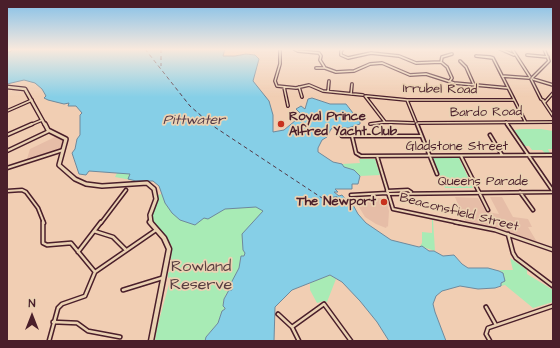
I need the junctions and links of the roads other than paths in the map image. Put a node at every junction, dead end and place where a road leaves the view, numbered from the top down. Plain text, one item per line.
1 (280, 65) edge
2 (323, 65) edge
3 (367, 65) edge
4 (387, 65) edge
5 (446, 65) edge
6 (464, 65) edge
7 (497, 65) edge
8 (523, 65) edge
9 (545, 65) edge
10 (316, 68) dead end
11 (325, 68) junction
12 (502, 76) junction
13 (531, 78) junction
14 (330, 81) dead end
15 (449, 82) junction
16 (352, 84) dead end
17 (474, 85) junction
18 (553, 85) edge
19 (7, 87) edge
20 (284, 87) junction
21 (299, 87) junction
22 (508, 88) junction
23 (328, 91) junction
24 (553, 93) edge
25 (351, 94) junction
26 (365, 96) junction
27 (302, 97) dead end
28 (32, 100) junction
29 (407, 100) junction
30 (514, 100) junction
31 (545, 101) junction
32 (288, 106) dead end
33 (7, 111) edge
34 (553, 116) edge
35 (42, 120) junction
36 (385, 122) junction
37 (506, 122) junction
38 (525, 122) junction
39 (553, 122) edge
40 (416, 123) junction
41 (370, 124) dead end
42 (49, 131) junction
43 (7, 135) edge
44 (490, 135) dead end
45 (342, 136) dead end
46 (352, 136) junction
47 (421, 136) junction
48 (64, 150) junction
49 (7, 151) edge
50 (502, 155) junction
51 (528, 155) junction
52 (553, 155) edge
53 (377, 156) junction
54 (429, 156) junction
55 (461, 156) junction
56 (7, 168) edge
57 (437, 174) dead end
58 (126, 190) dead end
59 (7, 191) edge
60 (553, 191) edge
61 (479, 192) junction
62 (520, 192) junction
63 (388, 194) junction
64 (351, 195) dead end
65 (488, 210) dead end
66 (533, 210) dead end
67 (156, 230) junction
68 (93, 231) junction
69 (508, 234) junction
70 (126, 250) junction
71 (553, 250) edge
72 (78, 252) junction
73 (95, 272) junction
74 (165, 277) junction
75 (553, 286) edge
76 (123, 290) dead end
77 (553, 306) edge
78 (486, 307) dead end
79 (278, 314) dead end
80 (54, 322) junction
81 (496, 325) junction
82 (292, 327) junction
83 (120, 337) dead end
84 (48, 341) edge
85 (151, 341) edge
86 (299, 341) edge
87 (351, 341) edge
88 (490, 341) edge

1 - 20 street, Irrubel Road
2 - 11 street
3 - 11 street
4 - 15 street
5 - 15 street
6 - 17 street
7 - 12 street
8 - 13 street
9 - 13 street
10 - 11 street
12 - 13 street
12 - 22 street
13 - 18 street
13 - 31 street
14 - 23 street
15 - 17 street
16 - 25 street
17 - 22 street
19 - 28 main road
20 - 21 street, Irrubel Road
20 - 32 street
21 - 23 street, Irrubel Road
21 - 27 street
22 - 30 street
23 - 25 street, Irrubel Road
24 - 31 street
25 - 26 street, Irrubel Road
26 - 29 street, Irrubel Road
26 - 36 street
28 - 33 street
28 - 35 main road
29 - 30 street, Irrubel Road
29 - 40 street
30 - 38 street
31 - 34 street
35 - 42 main road
35 - 43 street
36 - 40 street, Bardo Road
36 - 41 street, Bardo Road
37 - 38 street, Bardo Road
37 - 40 street, Bardo Road
37 - 51 street
38 - 39 street, Bardo Road
40 - 47 street
42 - 48 main road
42 - 49 street
44 - 50 street
45 - 46 street
46 - 47 street
46 - 53 street, Gladstone Street
47 - 54 street
48 - 56 street
48 - 67 main road
50 - 51 street, Gladstone Street
50 - 55 street, Gladstone Street
51 - 52 street, Gladstone Street
51 - 60 street
53 - 54 street, Gladstone Street
53 - 63 street
54 - 55 street, Gladstone Street
54 - 57 street
55 - 61 street
58 - 68 street
59 - 72 street
60 - 62 street, Queens Parade
61 - 62 street, Queens Parade
61 - 63 street, Queens Parade
61 - 65 street
62 - 66 street
63 - 64 street, Queens Parade
63 - 69 street, Beaconsfield Street
67 - 70 street
67 - 74 main road
68 - 70 street
68 - 72 street
69 - 71 street, Beaconsfield Street
69 - 75 street
70 - 73 street
72 - 73 street
73 - 80 street
74 - 76 street
74 - 85 main road
77 - 81 street
78 - 81 street
79 - 82 street
80 - 83 street
80 - 84 street
81 - 88 street
82 - 86 street
82 - 87 street

